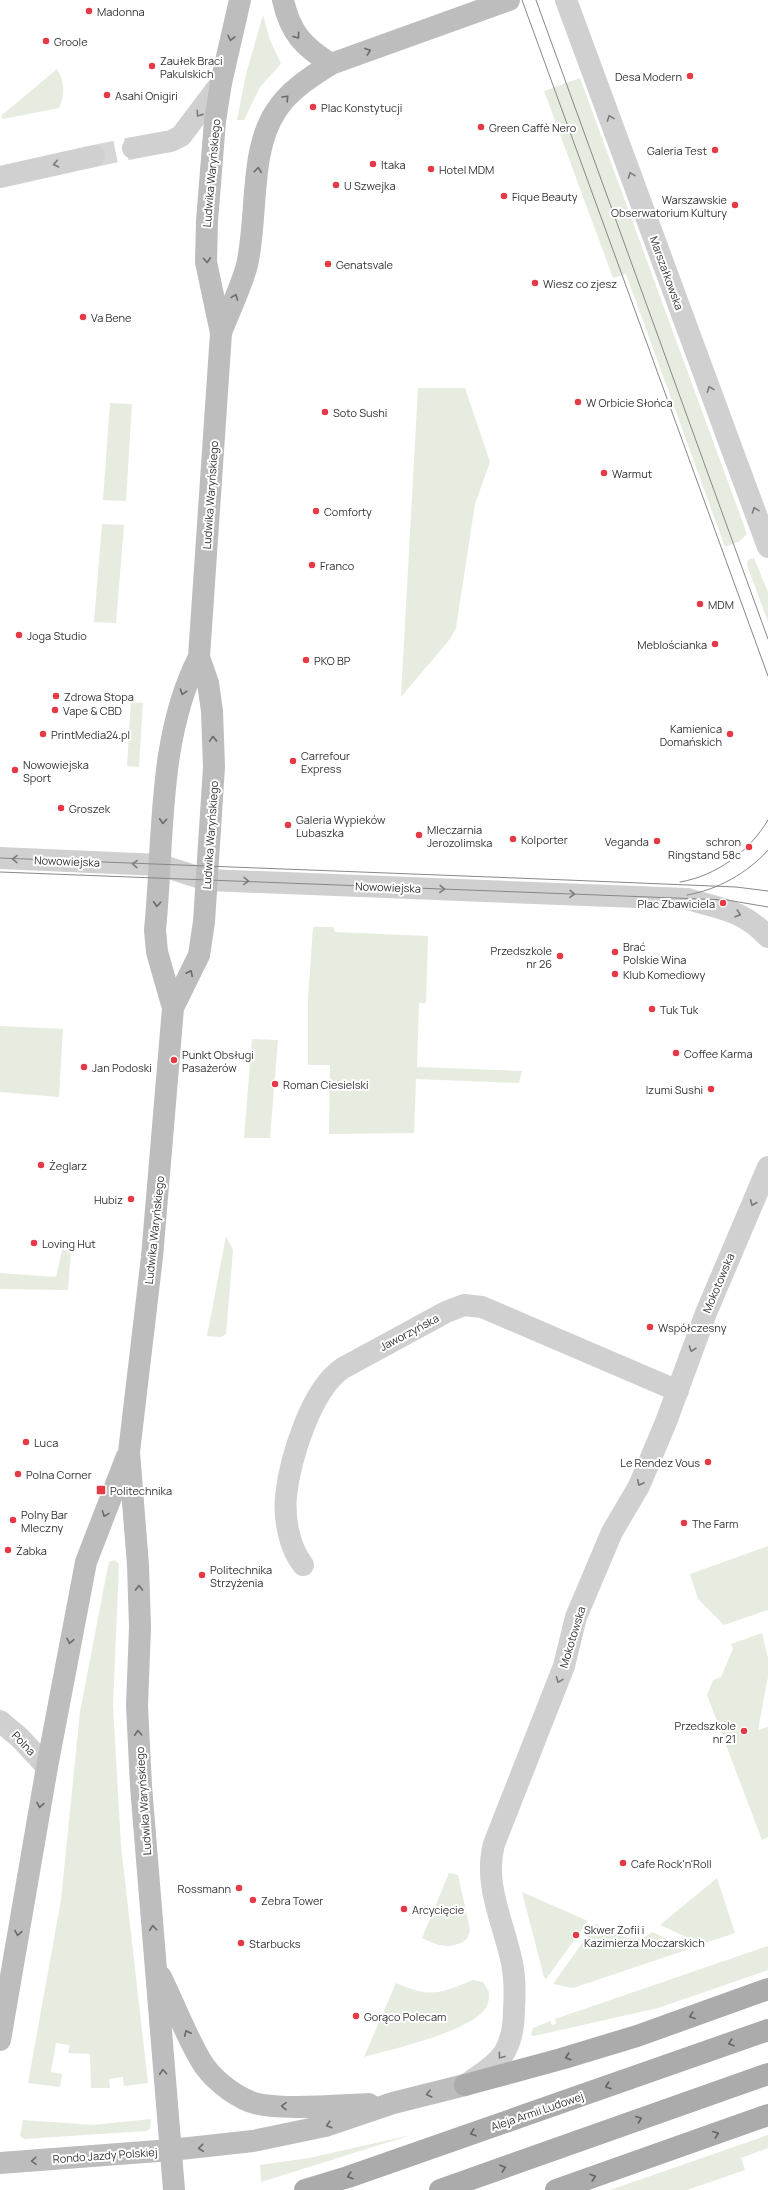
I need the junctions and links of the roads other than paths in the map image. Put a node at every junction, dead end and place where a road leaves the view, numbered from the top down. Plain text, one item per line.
1 (240, 0) edge
2 (283, 0) edge
3 (509, 0) edge
4 (566, 0) edge
5 (331, 64) junction
6 (221, 83) junction
7 (133, 148) tunnel mouth
8 (94, 156) tunnel mouth
9 (0, 177) edge
10 (221, 333) junction
11 (768, 547) edge
12 (199, 657) junction
13 (0, 858) edge
14 (160, 865) junction
15 (207, 880) junction
16 (768, 937) edge
17 (173, 1008) junction
18 (768, 1167) edge
19 (678, 1391) junction
20 (129, 1452) junction
21 (303, 1565) dead end
22 (0, 1721) edge
23 (47, 1767) junction
24 (156, 1967) junction
25 (768, 1989) edge
26 (768, 2030) edge
27 (0, 2040) edge
28 (768, 2074) edge
29 (465, 2085) junction
30 (393, 2103) junction
31 (768, 2115) edge
32 (171, 2150) junction
33 (0, 2163) edge
34 (174, 2190) edge
35 (305, 2190) edge
36 (440, 2190) edge
37 (556, 2190) edge

1 -> 6 main road
2 -> 5 main road
5 -> 3 main road
11 -> 4 street, Marszałkowska
10 -> 5 main road, Ludwika Waryńskiego
6 -> 7 street
6 -> 10 main road, Ludwika Waryńskiego
8 -> 9 street
10 - 12 main road, Ludwika Waryńskiego
12 -> 14 main road, Ludwika Waryńskiego
15 -> 12 main road, Ludwika Waryńskiego
14 -> 13 street, Nowowiejska
14 - 15 street, Nowowiejska
14 -> 17 main road, Ludwika Waryńskiego
15 -> 16 street, Nowowiejska
17 -> 15 main road, Ludwika Waryńskiego
17 - 20 main road, Ludwika Waryńskiego
18 -> 19 street, Mokotowska
19 - 21 street, Jaworzyńska
19 -> 29 street, Mokotowska
20 -> 23 main road, Ludwika Waryńskiego
24 -> 20 main road, Ludwika Waryńskiego
22 - 23 street, Polna
23 -> 27 main road, Ludwika Waryńskiego
30 -> 24 main road
32 -> 24 main road, Ludwika Waryńskiego
25 -> 29 main road
26 -> 35 main road, Aleja Armii Ludowej
36 -> 28 main road
29 -> 30 main road
30 -> 32 main road
37 -> 31 main road
32 -> 33 main road, Rondo Jazdy Polskiej
32 - 34 main road, Rondo Jazdy Polskiej

